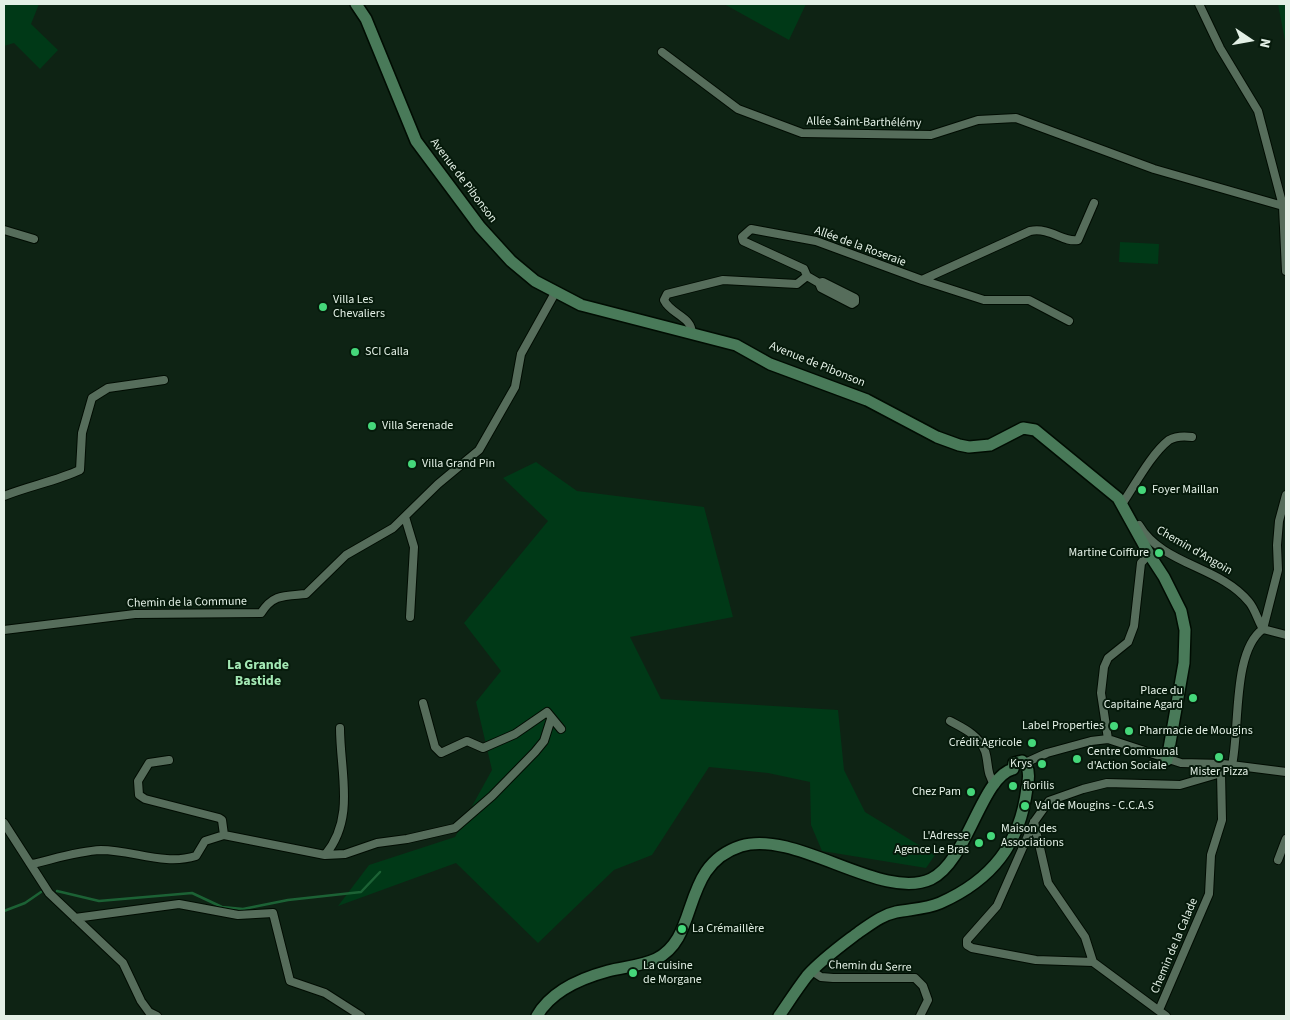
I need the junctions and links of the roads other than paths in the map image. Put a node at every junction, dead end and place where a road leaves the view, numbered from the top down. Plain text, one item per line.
1 (356, 4) edge
2 (1199, 4) edge
3 (662, 52) dead end
4 (1094, 203) dead end
5 (1282, 206) junction
6 (4, 230) edge
7 (34, 239) dead end
8 (1286, 269) edge
9 (808, 276) junction
10 (922, 280) junction
11 (819, 283) dead end
12 (556, 293) junction
13 (1069, 321) dead end
14 (692, 334) junction
15 (164, 380) dead end
16 (1192, 437) dead end
17 (1286, 495) edge
18 (4, 496) edge
19 (1122, 504) junction
20 (405, 517) junction
21 (1130, 518) junction
22 (1149, 554) junction
23 (410, 617) dead end
24 (4, 630) edge
25 (1263, 630) junction
26 (1286, 635) edge
27 (423, 703) dead end
28 (551, 719) junction
29 (950, 721) dead end
30 (340, 728) dead end
31 (561, 728) dead end
32 (1108, 739) junction
33 (169, 760) dead end
34 (1167, 760) junction
35 (1223, 764) junction
36 (1232, 765) junction
37 (1021, 769) junction
38 (1286, 772) edge
39 (1220, 773) junction
40 (995, 784) junction
41 (1034, 822) junction
42 (4, 823) edge
43 (224, 835) junction
44 (1286, 839) edge
45 (324, 855) junction
46 (1278, 860) dead end
47 (32, 864) junction
48 (75, 918) junction
49 (1093, 962) junction
50 (812, 971) junction
51 (1159, 1010) junction
52 (157, 1016) edge
53 (361, 1016) edge
54 (537, 1016) edge
55 (779, 1016) edge
56 (920, 1016) edge
57 (1166, 1016) edge

1 - 12 street, Avenue de Pibonson
2 - 5 street
3 - 5 street, Allée Saint-Barthélémy
4 - 10 street
5 - 8 street
6 - 7 street
9 - 10 street, Allée de la Roseraie
9 - 11 street
9 - 14 street
10 - 13 street
12 - 14 street, Avenue de Pibonson
12 - 20 street, Chemin de la Commune
14 - 19 street, Avenue de Pibonson
15 - 18 street
16 - 19 street
17 - 25 street
19 - 21 street, Avenue de Pibonson
20 - 23 street
20 - 24 street, Chemin de la Commune
21 - 22 street, Avenue de Pibonson
21 - 25 street, Chemin d'Angoin
22 - 32 street
22 - 34 street, Avenue de Pibonson
25 - 26 street
25 - 36 street
27 - 28 street
28 - 31 street
28 - 45 street
29 - 40 street
30 - 45 street
32 - 34 street
32 - 37 street
33 - 43 street
34 - 35 street
35 - 36 street
35 - 39 street
36 - 38 street
37 - 40 street
37 - 50 street
39 - 41 street
39 - 51 street, Chemin de la Calade
40 - 54 street
41 - 49 street
41 - 49 street
42 - 47 street
43 - 45 street
43 - 47 street
44 - 46 street
47 - 48 street
48 - 52 street
48 - 53 street
49 - 51 street
50 - 55 street
50 - 56 street, Chemin du Serre
51 - 57 street

